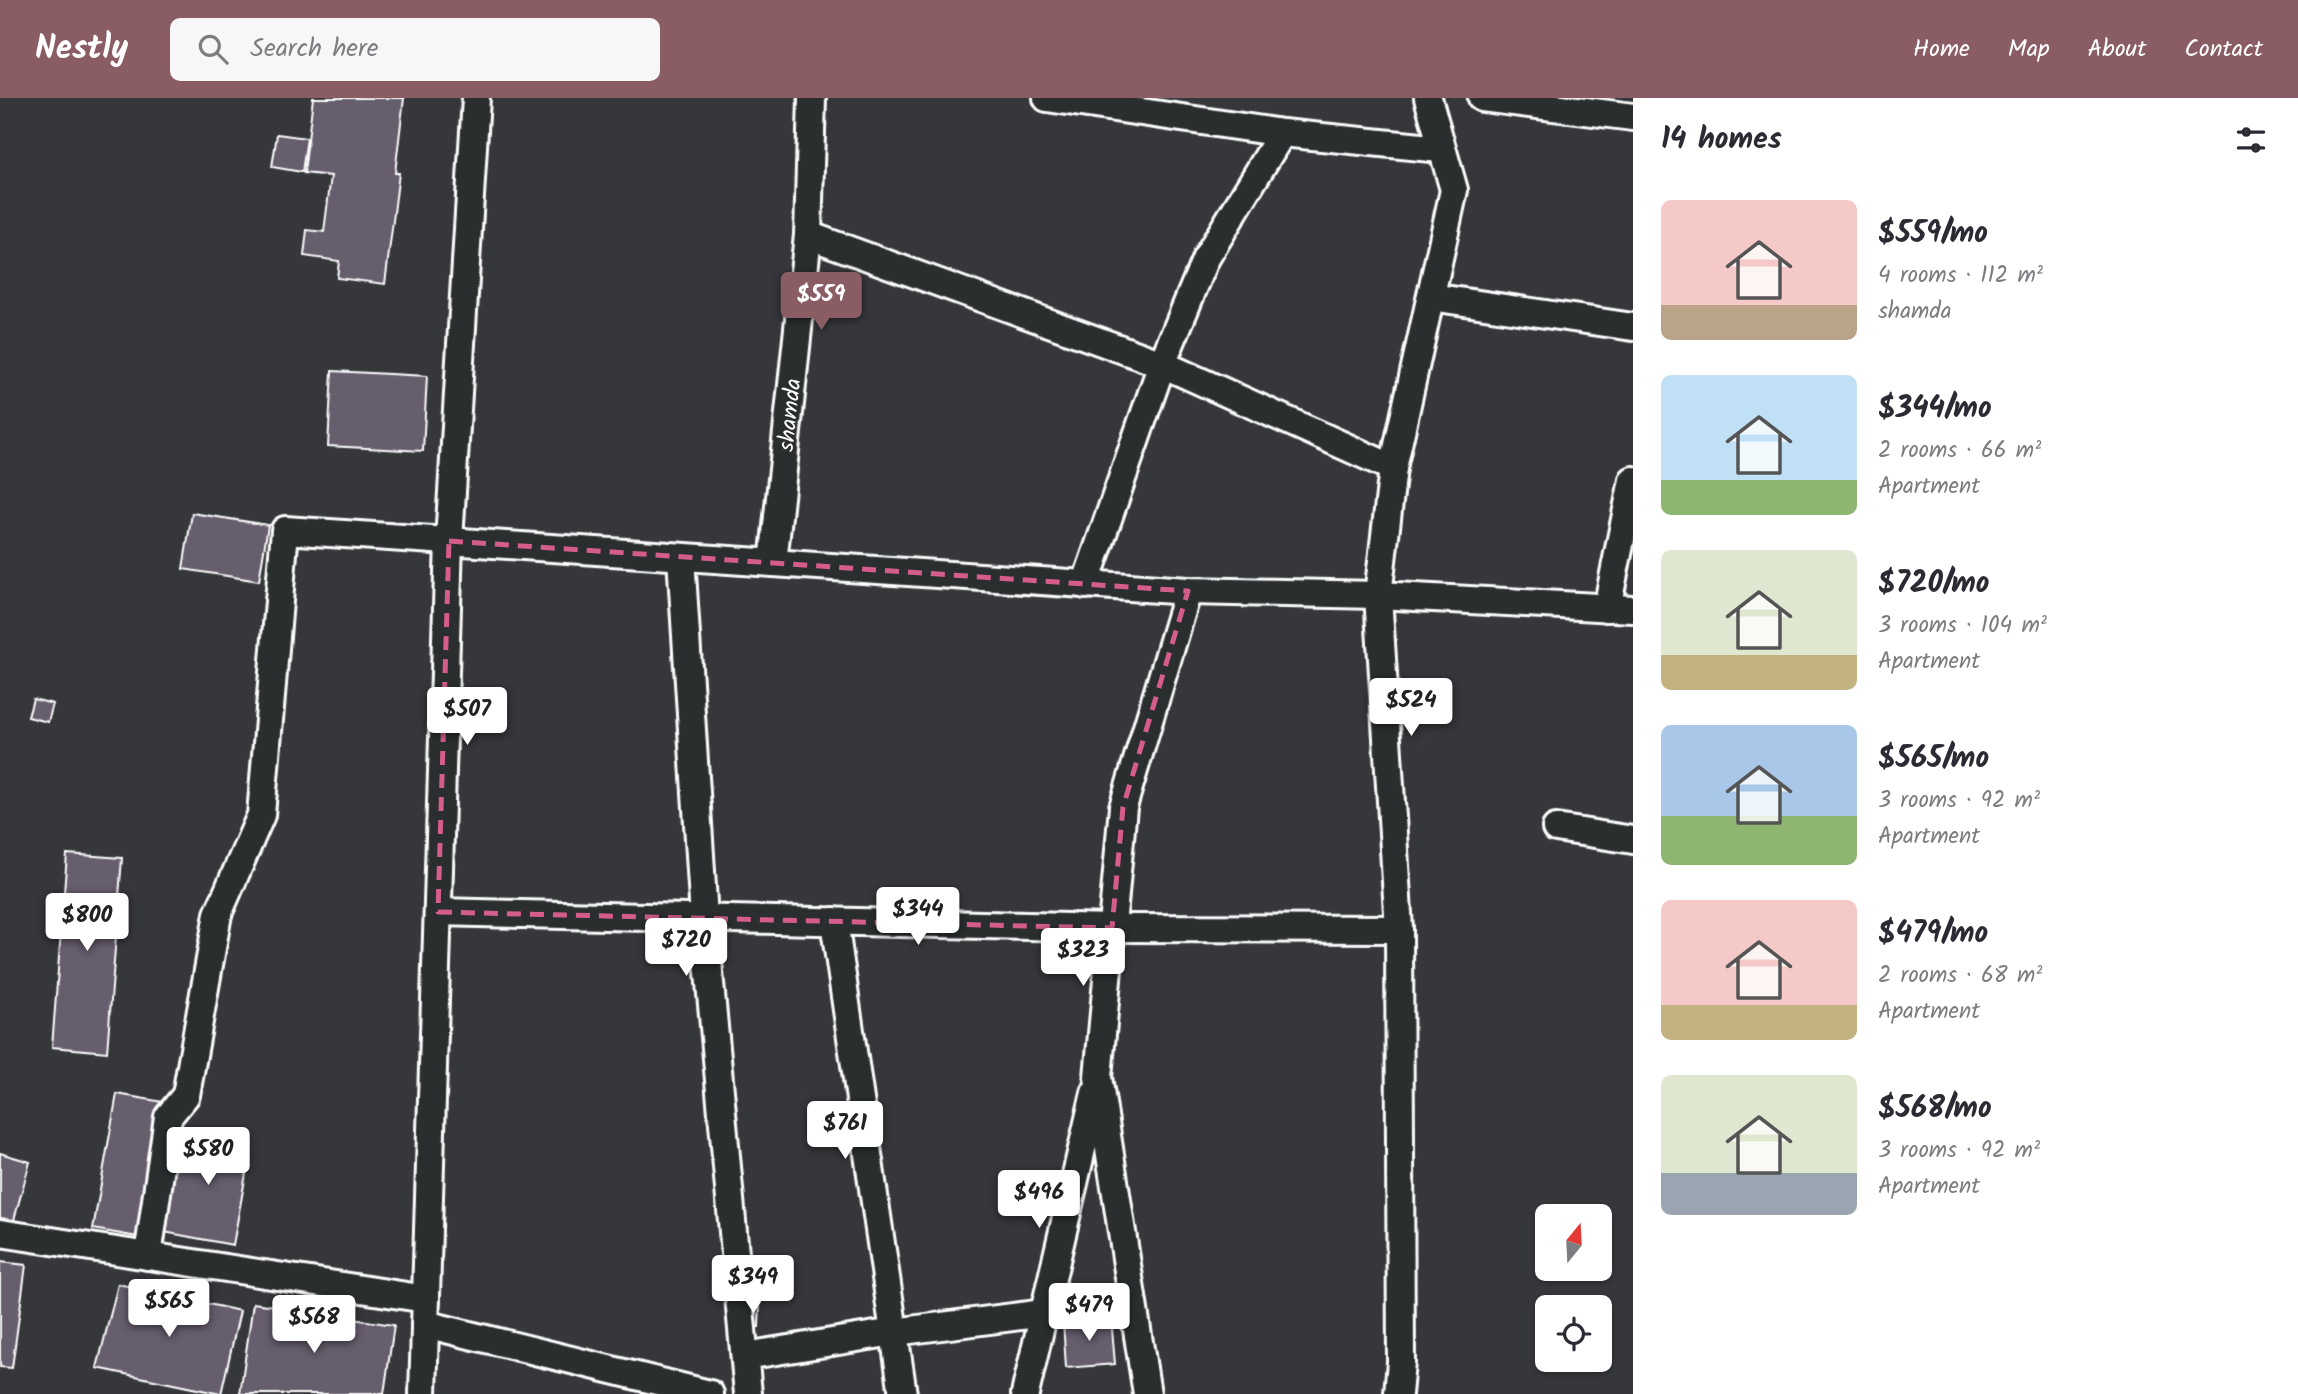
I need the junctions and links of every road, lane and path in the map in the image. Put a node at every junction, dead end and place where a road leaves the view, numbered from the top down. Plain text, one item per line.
1 (476, 98) edge
2 (812, 98) edge
3 (1047, 98) edge
4 (1428, 98) edge
5 (1482, 98) edge
6 (1633, 117) edge
7 (1282, 132) junction
8 (1441, 149) junction
9 (807, 235) junction
10 (1431, 297) junction
11 (1633, 327) edge
12 (1162, 363) junction
13 (1393, 468) junction
14 (1633, 480) edge
15 (449, 541) junction
16 (681, 557) junction
17 (773, 563) junction
18 (1085, 584) junction
19 (1188, 591) junction
20 (1378, 595) junction
21 (1620, 608) edge
22 (1556, 828) dead end
23 (1633, 840) edge
24 (438, 912) junction
25 (704, 918) junction
26 (834, 921) junction
27 (1112, 928) junction
28 (1399, 929) junction
29 (1098, 1077) junction
30 (0, 1233) edge
31 (148, 1255) junction
32 (426, 1311) junction
33 (1044, 1313) junction
34 (894, 1332) junction
35 (745, 1356) junction
36 (423, 1394) edge
37 (710, 1394) edge
38 (748, 1394) edge
39 (903, 1394) edge
40 (1025, 1394) edge
41 (1147, 1394) edge
42 (1398, 1394) edge

1 - 15 street
2 - 9 street, shamda
3 - 7 street
4 - 8 street
5 - 6 street
7 - 8 street
7 - 12 street
8 - 10 street
9 - 12 street
9 - 17 street, shamda
10 - 11 street
10 - 13 street
12 - 13 street
12 - 18 street
13 - 20 street
14 - 21 street
15 - 16 street
15 - 24 street
15 - 31 street
16 - 17 street
16 - 25 street
17 - 18 street
18 - 19 street
19 - 20 street
19 - 27 street
20 - 21 street
20 - 28 street
22 - 23 street
24 - 25 street
24 - 32 street
25 - 26 street
25 - 35 street
26 - 27 street
26 - 34 street
27 - 28 street
27 - 29 street
28 - 42 street
29 - 33 street
29 - 41 street
30 - 31 street
31 - 32 street
32 - 36 street
32 - 37 street
33 - 34 street
33 - 40 street
34 - 35 street
34 - 39 street
35 - 38 street

